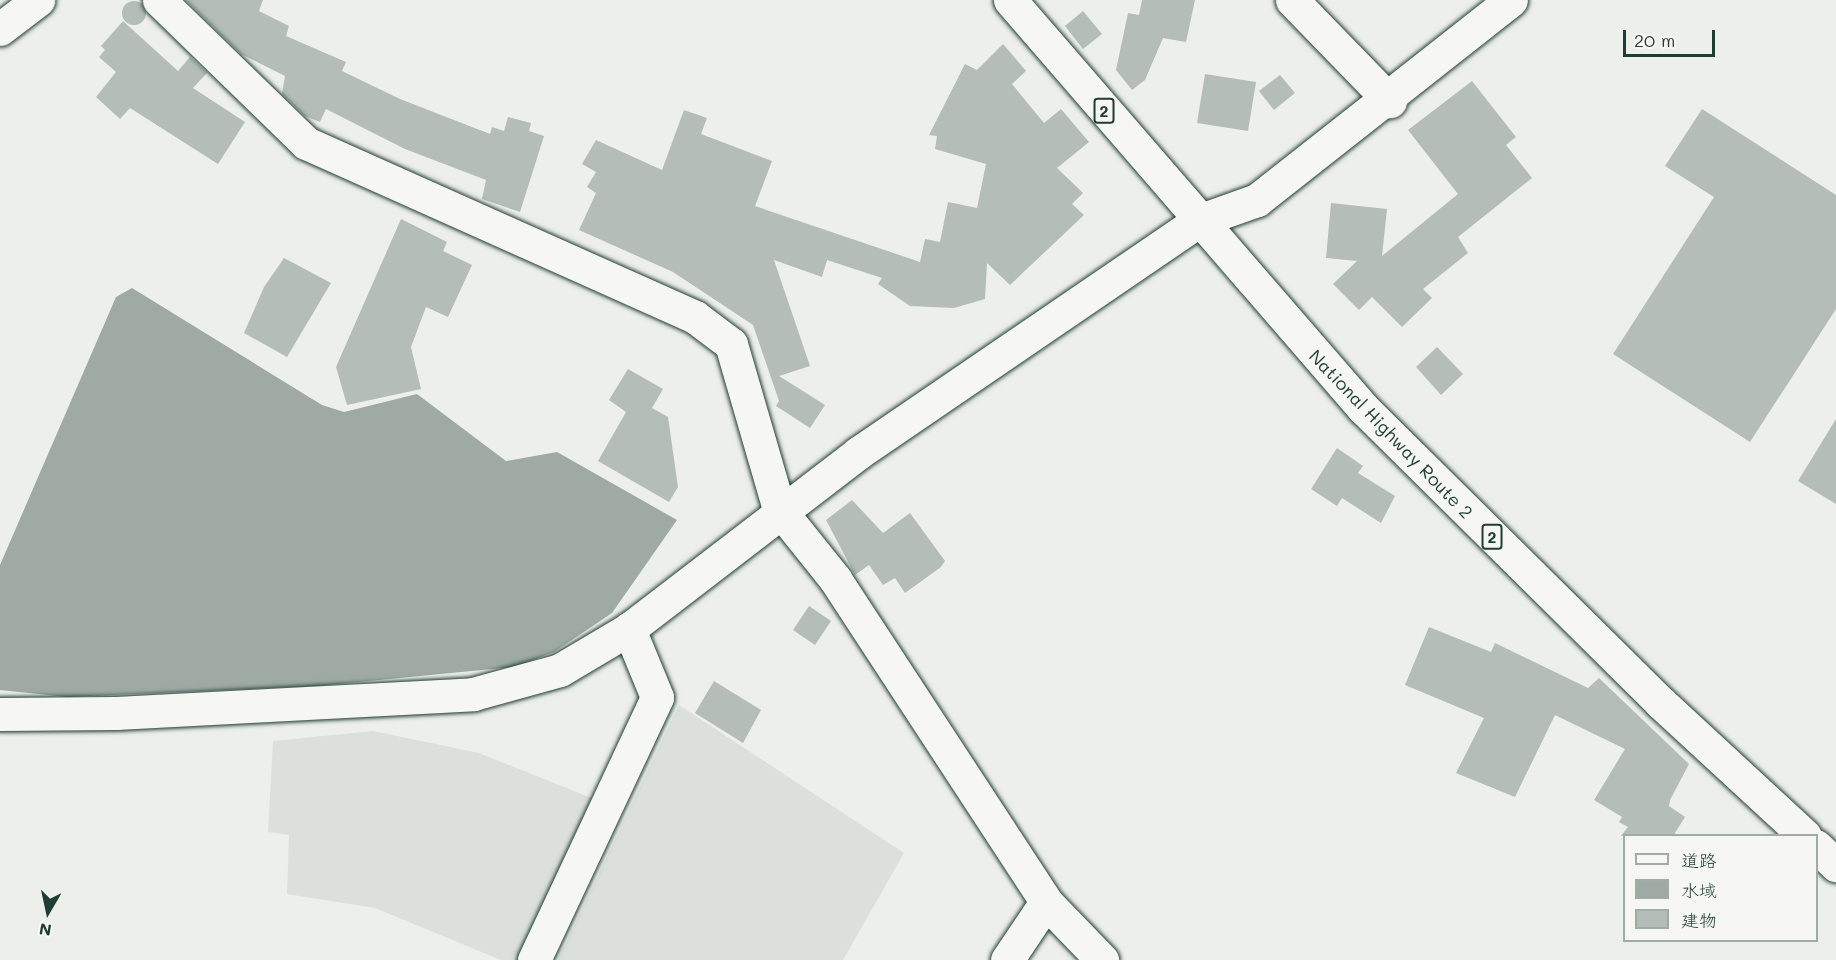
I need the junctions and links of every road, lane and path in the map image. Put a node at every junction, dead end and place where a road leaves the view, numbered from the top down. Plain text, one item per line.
1 (38, 0) edge
2 (159, 0) edge
3 (1010, 0) edge
4 (1292, 0) edge
5 (1511, 0) edge
6 (0, 29) edge
7 (1390, 101) junction
8 (1198, 221) junction
9 (779, 509) junction
10 (629, 629) junction
11 (0, 714) edge
12 (1803, 834) edge
13 (1818, 848) edge
14 (1836, 864) edge
15 (1046, 902) junction
16 (534, 960) edge
17 (1007, 960) edge
18 (1102, 960) edge

1 - 6 main road
2 - 9 main road
3 - 8 main road, National Highway Route 2 / 2
4 - 7 main road
5 - 7 main road
7 - 8 main road
8 - 9 main road
8 - 12 main road, National Highway Route 2 / 2
9 - 10 main road
9 - 15 main road
10 - 11 main road
10 - 16 main road
13 - 14 main road
15 - 17 main road
15 - 18 main road

